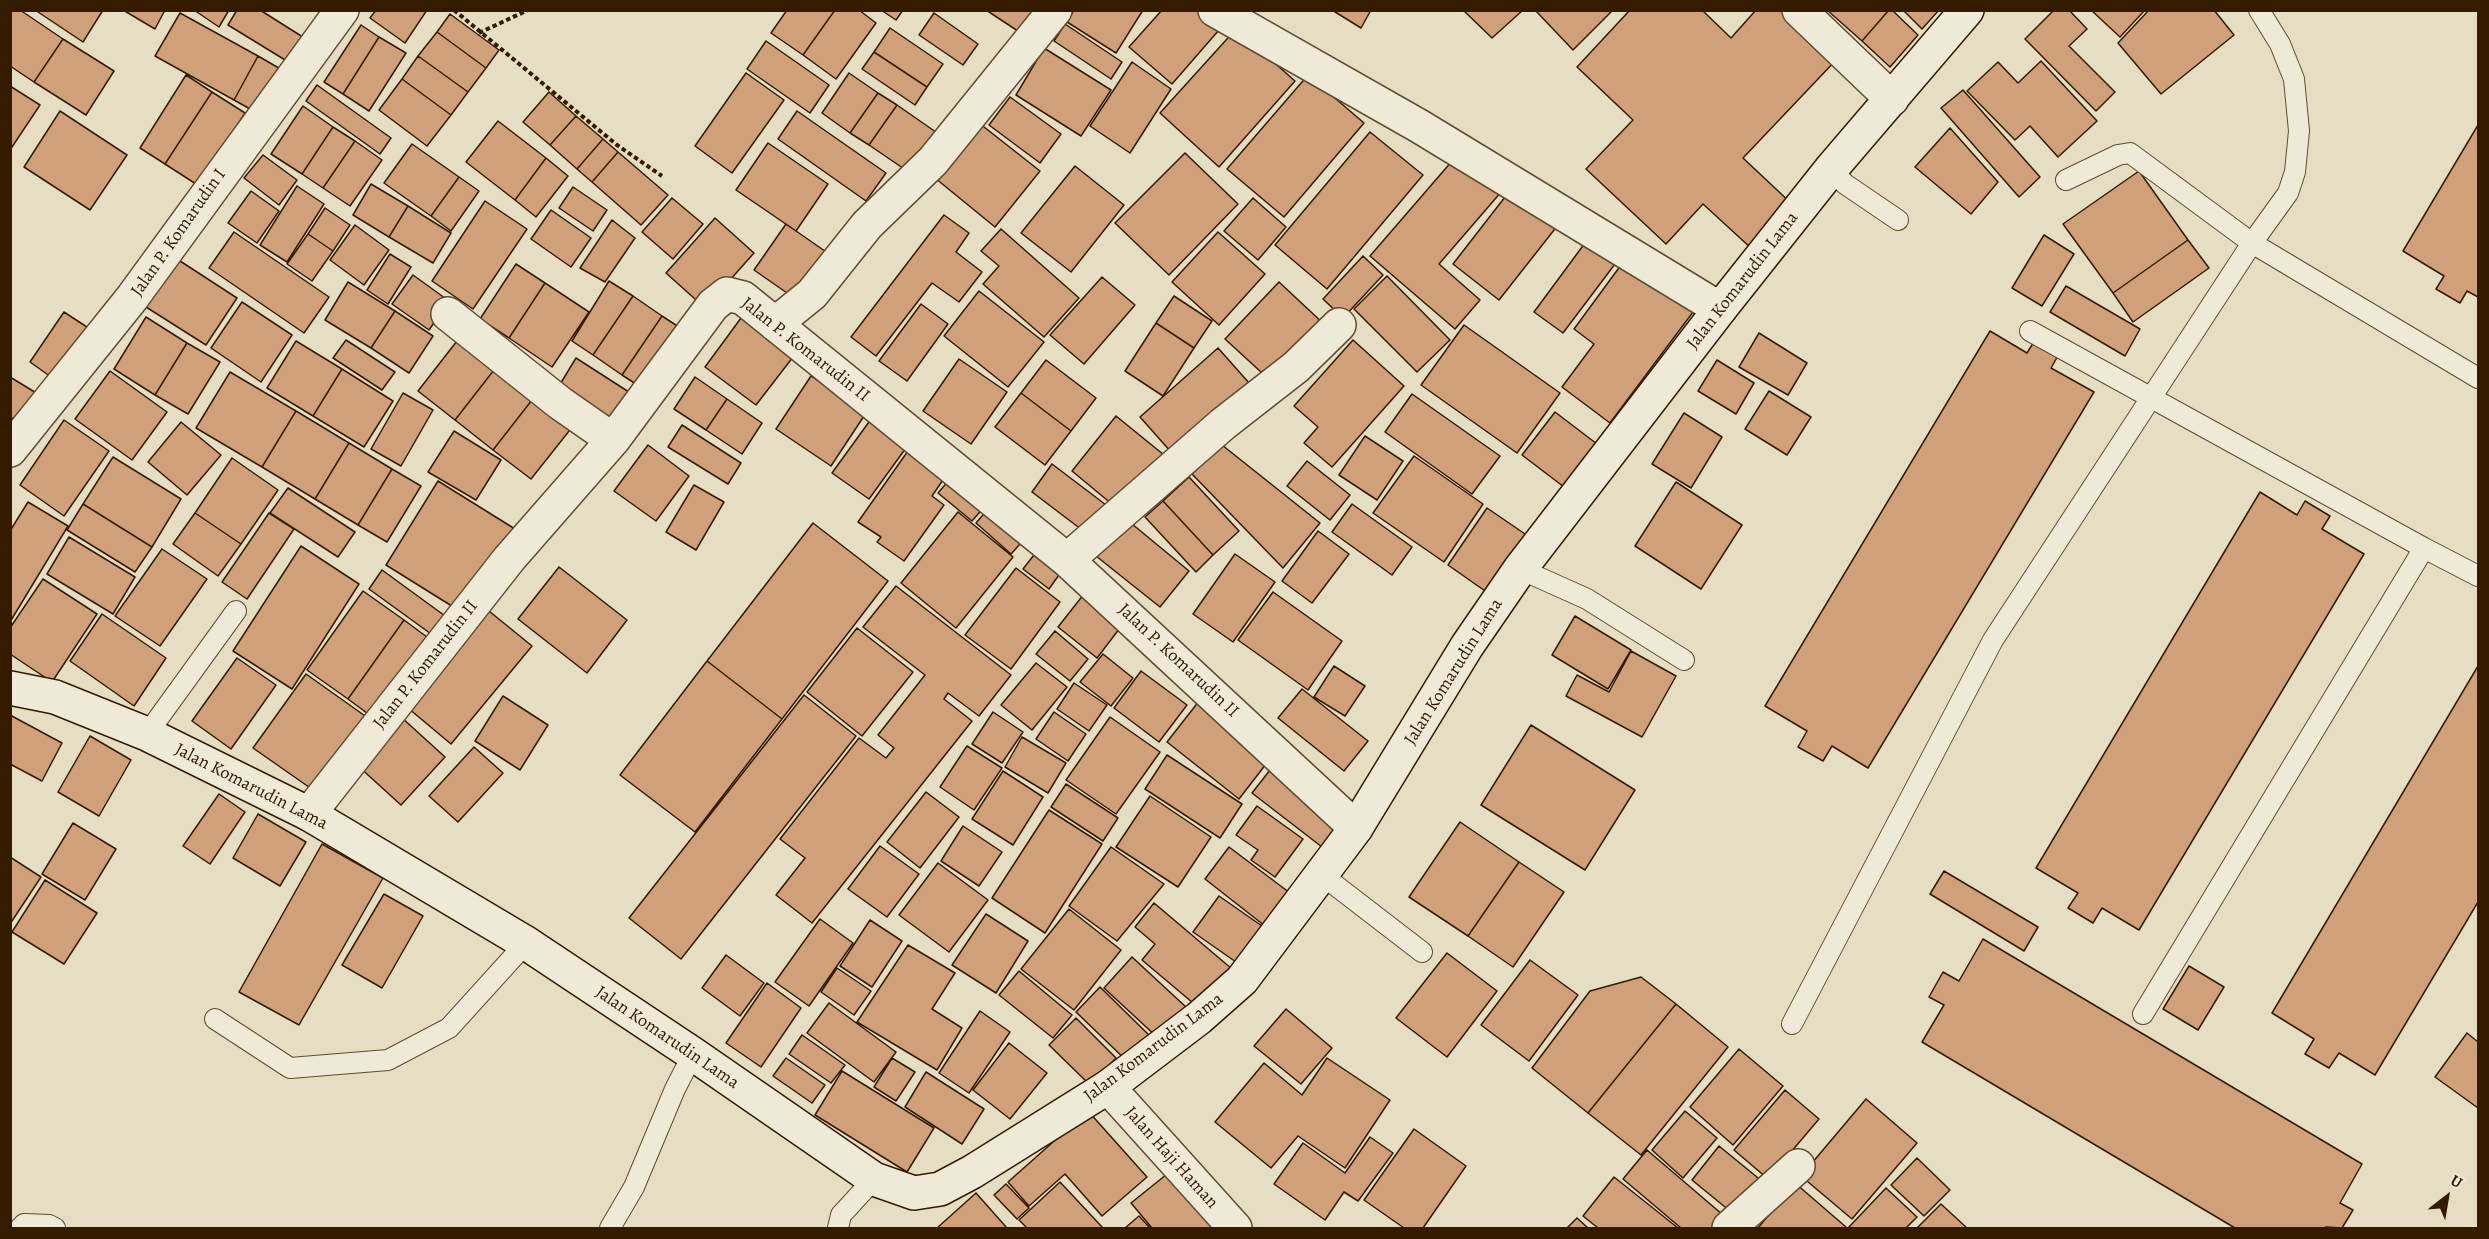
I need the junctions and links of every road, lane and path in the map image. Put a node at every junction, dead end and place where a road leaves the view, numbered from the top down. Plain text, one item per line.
1 (342, 10) edge
2 (454, 10) edge
3 (528, 10) edge
4 (1054, 10) edge
5 (1215, 10) edge
6 (1799, 10) edge
7 (1967, 10) edge
8 (2259, 10) edge
9 (478, 33) junction
10 (1892, 99) junction
11 (1831, 169) junction
12 (662, 176) dead end
13 (2066, 180) dead end
14 (1898, 220) dead end
15 (2252, 243) junction
16 (1720, 309) junction
17 (447, 314) dead end
18 (775, 324) junction
19 (1339, 325) dead end
20 (2030, 331) dead end
21 (2478, 378) edge
22 (2150, 398) junction
23 (614, 440) junction
24 (10, 450) edge
25 (2424, 549) junction
26 (1067, 560) junction
27 (1520, 568) junction
28 (2478, 576) edge
29 (236, 611) dead end
30 (1684, 660) dead end
31 (10, 688) edge
32 (147, 734) junction
33 (309, 814) junction
34 (1356, 828) junction
35 (1322, 875) junction
36 (526, 943) junction
37 (1422, 952) dead end
38 (2143, 1014) dead end
39 (215, 1019) dead end
40 (1792, 1024) dead end
41 (693, 1054) junction
42 (1108, 1087) junction
43 (1798, 1166) dead end
44 (874, 1179) junction
45 (20, 1228) edge
46 (55, 1228) edge
47 (610, 1228) edge
48 (838, 1228) edge
49 (1234, 1228) edge
50 (1729, 1228) edge

1 - 24 street, Jalan P. Komarudin I
2 - 9 path
3 - 9 path
4 - 18 street
5 - 16 street
6 - 10 street
7 - 10 street, Jalan Komarudin Lama
8 - 15 lane
9 - 12 path
10 - 11 street, Jalan Komarudin Lama
11 - 14 lane
11 - 16 street, Jalan Komarudin Lama
13 - 15 lane
15 - 21 lane
15 - 22 lane
16 - 27 street, Jalan Komarudin Lama
17 - 23 street
18 - 23 street, Jalan P. Komarudin II
18 - 26 street, Jalan P. Komarudin II
19 - 26 street
20 - 22 lane
22 - 25 lane
22 - 40 lane
23 - 33 street, Jalan P. Komarudin II
25 - 28 lane
25 - 38 lane
26 - 34 street, Jalan P. Komarudin II
27 - 30 lane
27 - 34 street, Jalan Komarudin Lama
29 - 32 lane
31 - 32 street, Jalan Komarudin Lama
32 - 33 street, Jalan Komarudin Lama
33 - 36 street, Jalan Komarudin Lama
34 - 35 street, Jalan Komarudin Lama
35 - 37 lane
35 - 42 street, Jalan Komarudin Lama
36 - 39 lane
36 - 41 street, Jalan Komarudin Lama
41 - 44 street, Jalan Komarudin Lama
41 - 47 lane
42 - 44 street, Jalan Komarudin Lama
42 - 49 street, Jalan Haji Haman
43 - 50 street
44 - 48 lane
45 - 46 lane

